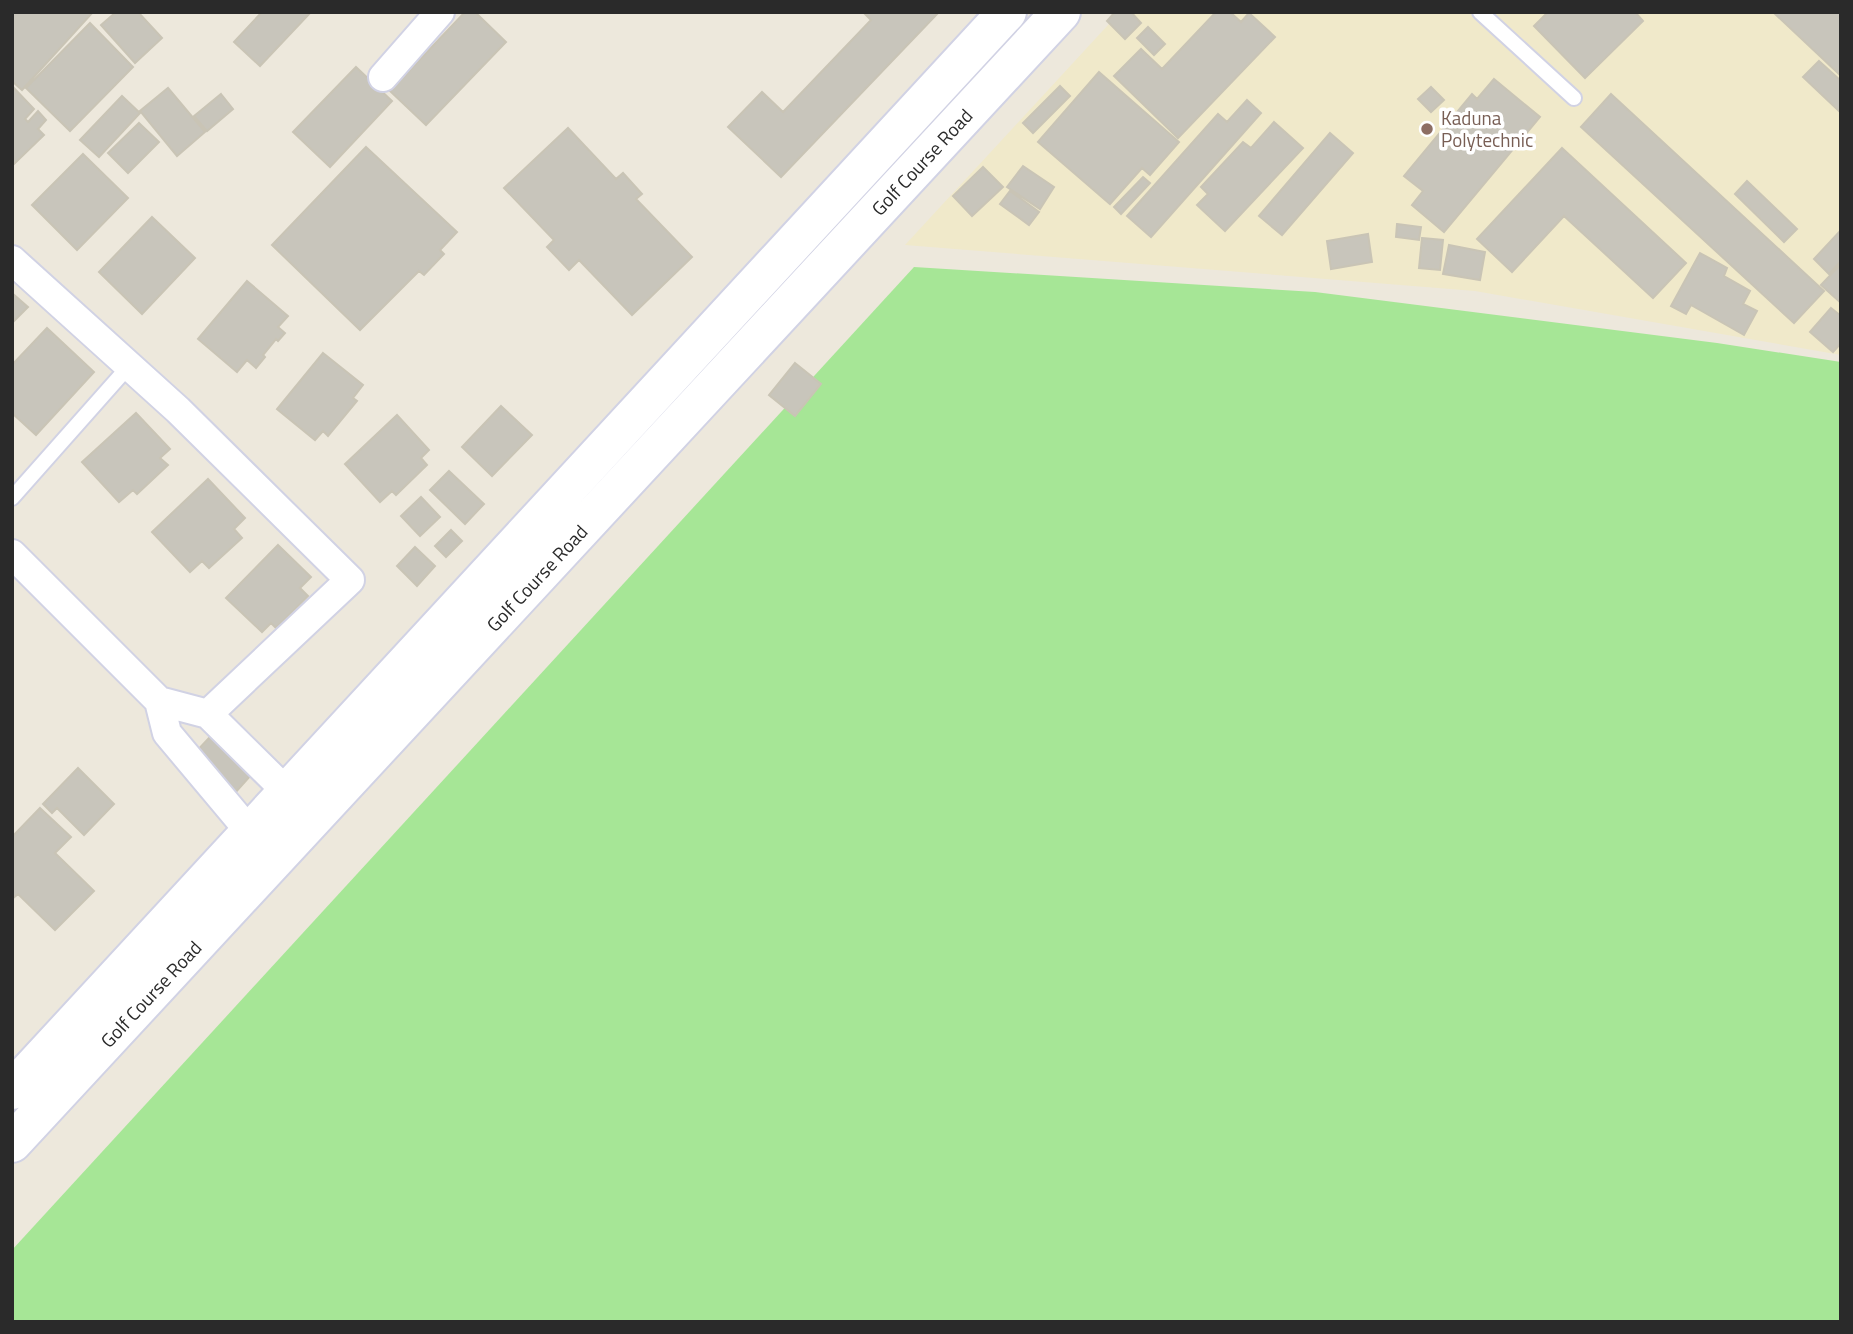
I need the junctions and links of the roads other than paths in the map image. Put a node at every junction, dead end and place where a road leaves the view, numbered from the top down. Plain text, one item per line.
1 (440, 12) edge
2 (1007, 12) edge
3 (1061, 12) edge
4 (1480, 12) edge
5 (383, 77) dead end
6 (1574, 98) dead end
7 (12, 260) edge
8 (128, 366) junction
9 (12, 498) edge
10 (12, 554) edge
11 (159, 701) junction
12 (208, 714) junction
13 (287, 793) junction
14 (250, 832) junction
15 (12, 1090) edge
16 (12, 1143) edge

1 - 5 street
2 - 13 street, Golf Course Road
3 - 16 street, Golf Course Road
4 - 6 lane
7 - 8 street
8 - 9 lane
8 - 12 street
10 - 11 street
11 - 12 street
11 - 14 street
12 - 13 street
13 - 14 street, Golf Course Road
14 - 15 street, Golf Course Road

